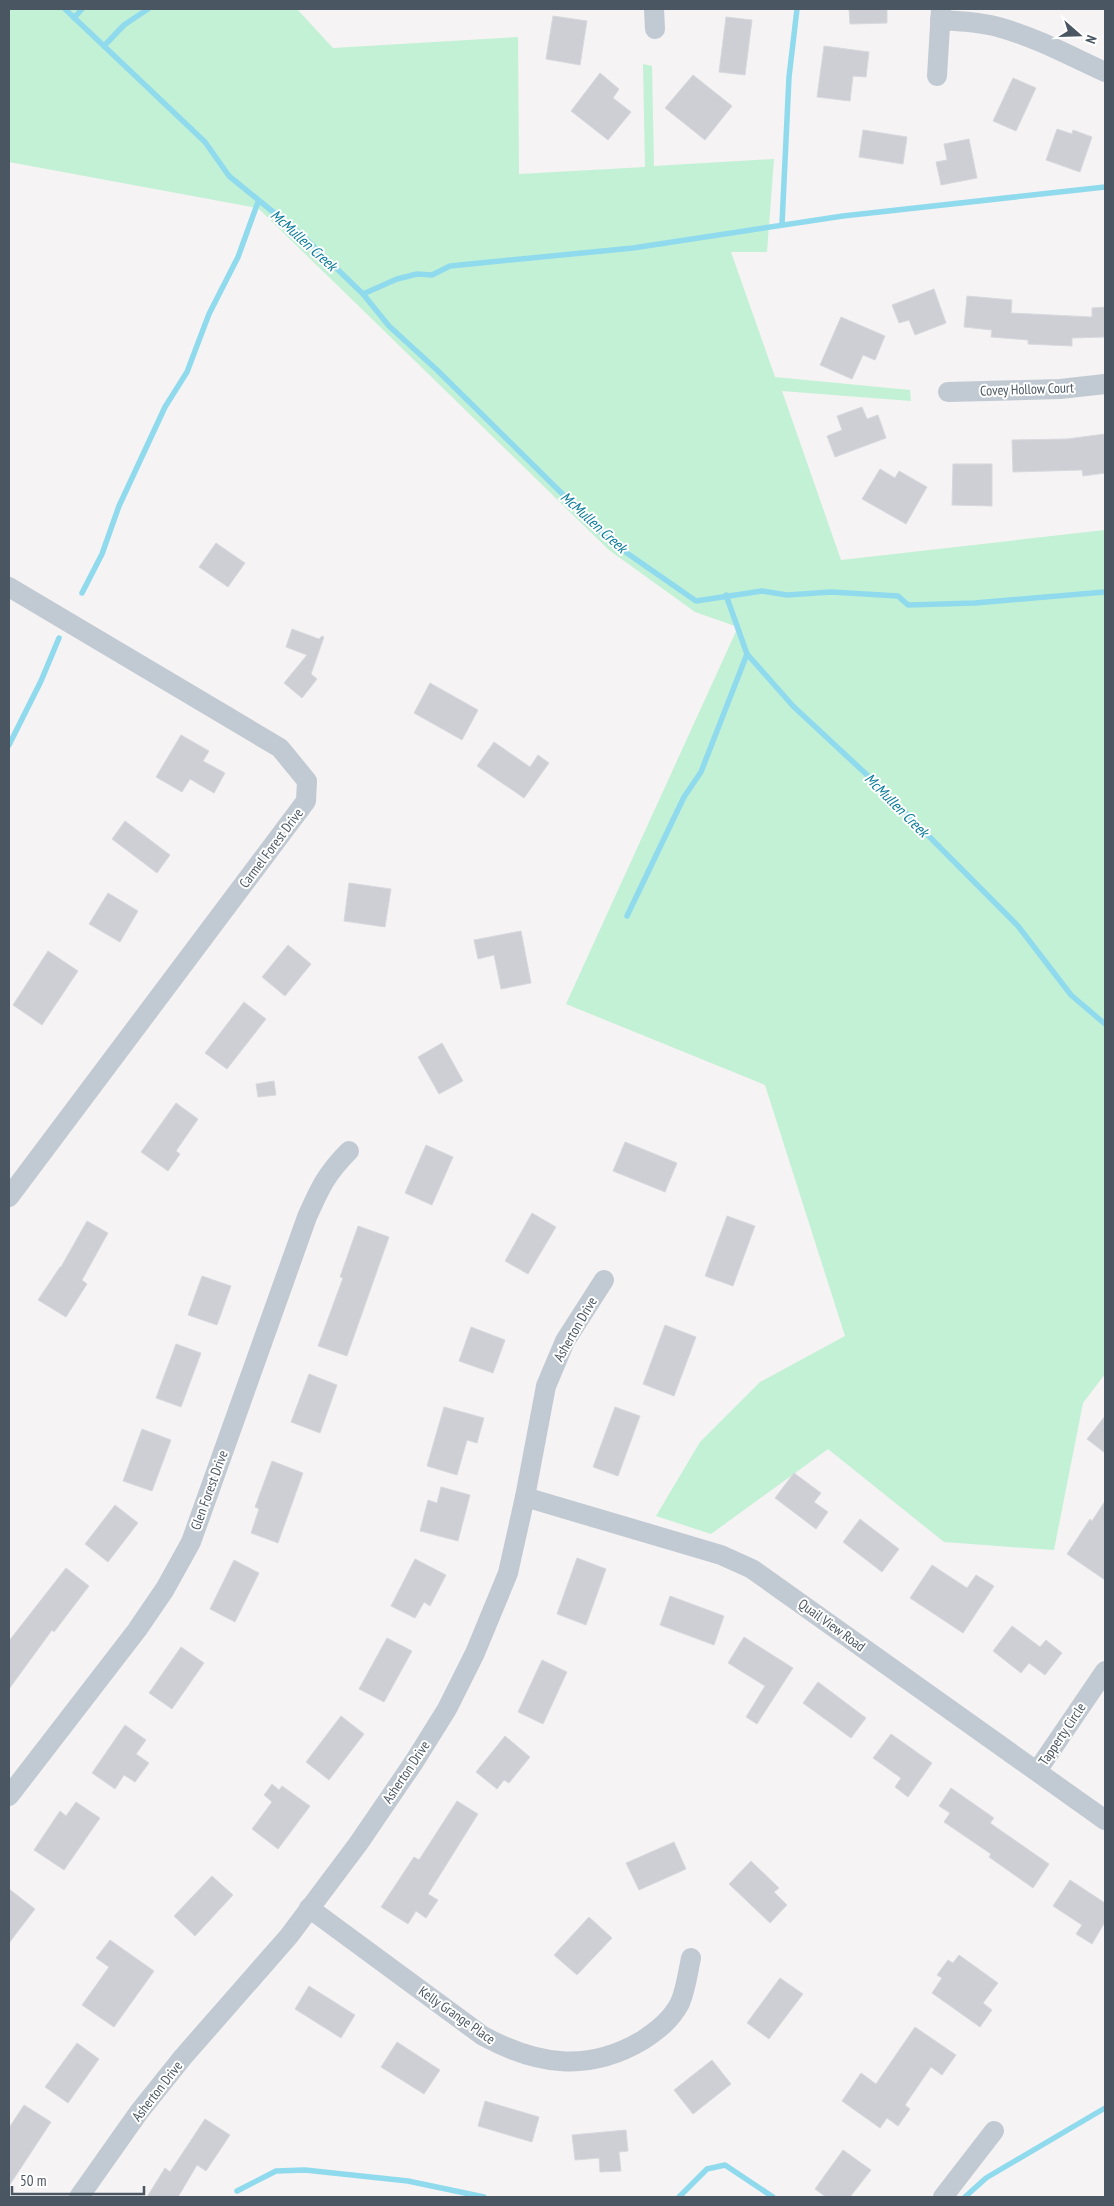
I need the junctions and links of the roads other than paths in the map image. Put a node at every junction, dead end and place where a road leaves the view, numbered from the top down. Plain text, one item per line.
1 (654, 9) edge
2 (941, 15) edge
3 (655, 29) dead end
4 (1105, 72) edge
5 (937, 76) dead end
6 (1105, 384) edge
7 (948, 392) dead end
8 (9, 587) edge
9 (349, 1151) dead end
10 (9, 1197) edge
11 (604, 1280) dead end
12 (525, 1497) junction
13 (1105, 1671) edge
14 (1037, 1771) junction
15 (9, 1796) edge
16 (1105, 1820) edge
17 (309, 1908) junction
18 (691, 1958) dead end
19 (994, 2130) dead end
20 (79, 2197) edge
21 (943, 2197) edge

1 - 3 street
2 - 4 street
2 - 5 street
6 - 7 street, Covey Hollow Court
8 - 10 street, Carmel Forest Drive
9 - 15 street, Glen Forest Drive
11 - 12 street, Asherton Drive
12 - 14 street, Quail View Road
12 - 17 street, Asherton Drive
13 - 14 street, Tapperty Circle
14 - 16 street, Quail View Road
17 - 18 street, Kelly Grange Place
17 - 20 street, Asherton Drive
19 - 21 street

